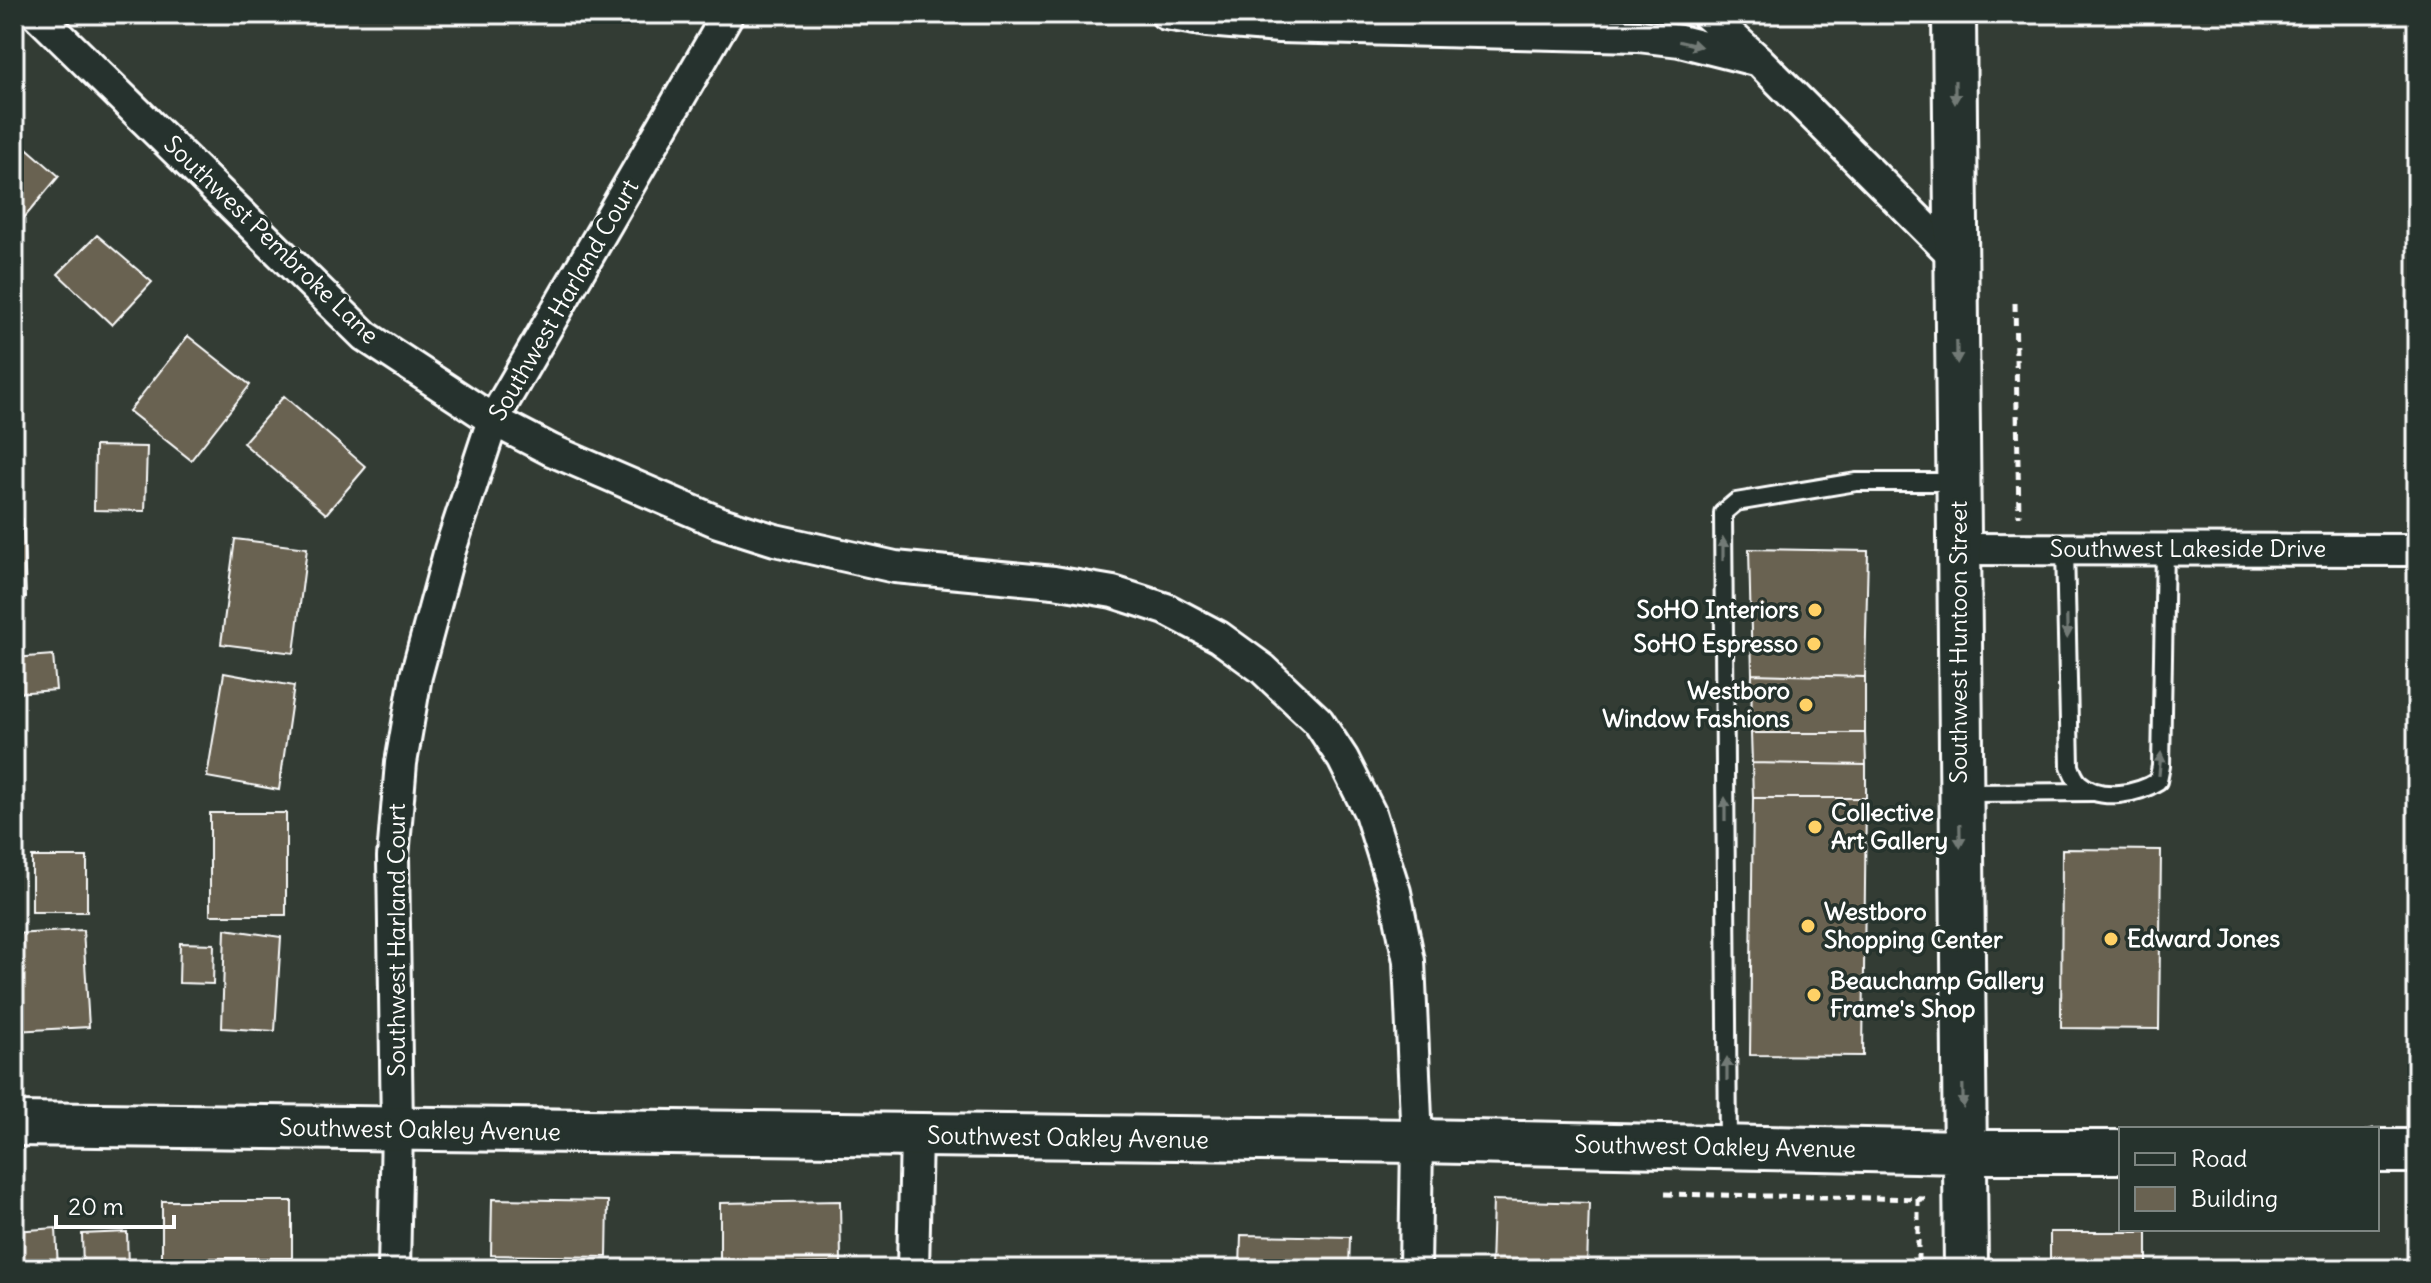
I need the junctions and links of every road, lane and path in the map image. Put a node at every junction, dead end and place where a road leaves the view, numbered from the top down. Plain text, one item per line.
1 (37, 14) edge
2 (728, 14) edge
3 (1166, 14) edge
4 (1504, 14) edge
5 (1707, 14) edge
6 (1954, 14) edge
7 (1468, 31) junction
8 (1759, 61) junction
9 (1956, 258) junction
10 (2015, 303) dead end
11 (493, 420) junction
12 (1958, 482) junction
13 (1958, 549) junction
14 (2020, 549) junction
15 (2065, 549) junction
16 (2165, 549) junction
17 (2417, 550) edge
18 (2093, 792) junction
19 (1960, 793) junction
20 (14, 1124) edge
21 (397, 1129) junction
22 (916, 1136) junction
23 (1417, 1141) junction
24 (1728, 1147) junction
25 (2379, 1151) edge
26 (2417, 1151) edge
27 (1963, 1152) junction
28 (2119, 1152) edge
29 (1918, 1198) dead end
30 (394, 1269) edge
31 (913, 1269) edge
32 (1415, 1269) edge
33 (1918, 1269) edge
34 (1966, 1269) edge

1 - 11 street, Southwest Pembroke Lane
2 - 11 street, Southwest Harland Court
3 - 7 street
4 - 7 street
5 - 8 street
6 -> 9 street, Southwest Huntoon Street
7 -> 8 street
8 - 9 street
9 -> 12 street, Southwest Huntoon Street
10 - 14 path
11 - 21 street, Southwest Harland Court
11 - 23 street, Southwest Pembroke Lane
12 - 13 street, Southwest Huntoon Street
24 -> 12 lane
13 - 14 street, Southwest Lakeside Drive
13 - 19 street, Southwest Huntoon Street
14 - 15 street, Southwest Lakeside Drive
15 - 16 street, Southwest Lakeside Drive
15 -> 18 lane
16 - 17 street, Southwest Lakeside Drive
18 -> 16 lane
18 - 19 lane
19 -> 27 street, Southwest Huntoon Street
20 - 21 street, Southwest Oakley Avenue
21 - 22 street, Southwest Oakley Avenue
21 - 30 street, Southwest Harland Court
22 - 23 street, Southwest Oakley Avenue
22 - 31 street
23 - 24 street, Southwest Oakley Avenue
23 - 32 street, Southwest Pembroke Lane
24 - 27 street, Southwest Oakley Avenue
25 - 26 street
27 - 28 street, Southwest Oakley Avenue
27 - 34 street, Southwest Huntoon Street
29 - 33 path

